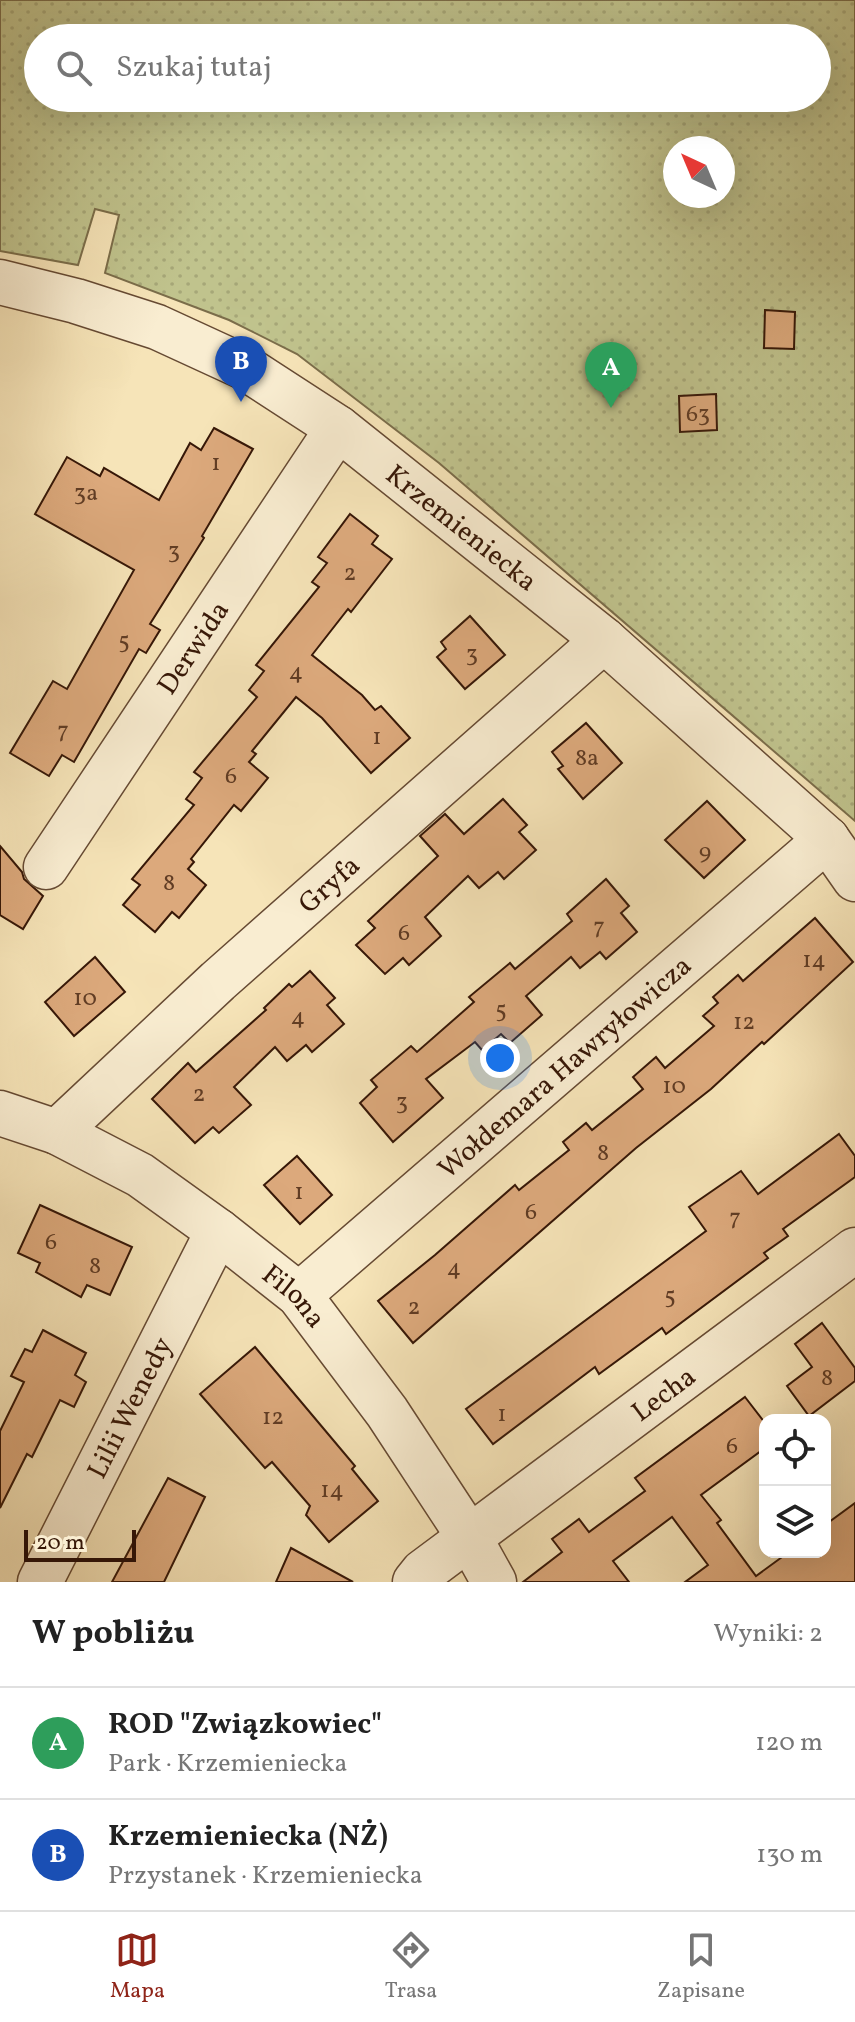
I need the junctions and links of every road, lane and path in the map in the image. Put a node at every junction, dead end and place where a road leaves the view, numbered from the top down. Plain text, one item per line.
1 (0, 282) edge
2 (338, 428) junction
3 (604, 640) junction
4 (827, 839) junction
5 (46, 867) dead end
6 (855, 879) edge
7 (0, 1113) edge
8 (57, 1132) junction
9 (218, 1231) junction
10 (855, 1250) edge
11 (299, 1295) junction
12 (469, 1537) junction
13 (40, 1582) edge
14 (415, 1582) edge
15 (494, 1582) edge

1 - 2 street, Krzemieniecka
2 - 3 street, Krzemieniecka
2 - 5 street, Derwida
3 - 4 street, Krzemieniecka
3 - 8 street, Gryfa
4 - 6 street, Krzemieniecka
4 - 11 street, Wołdemara Hawryłowicza
7 - 8 street, Filona
8 - 9 street, Filona
9 - 11 street, Filona
9 - 13 street, Lilii Wenedy
10 - 12 street, Lecha
11 - 12 street, Filona
12 - 14 street, Lecha
12 - 15 street, Filona

